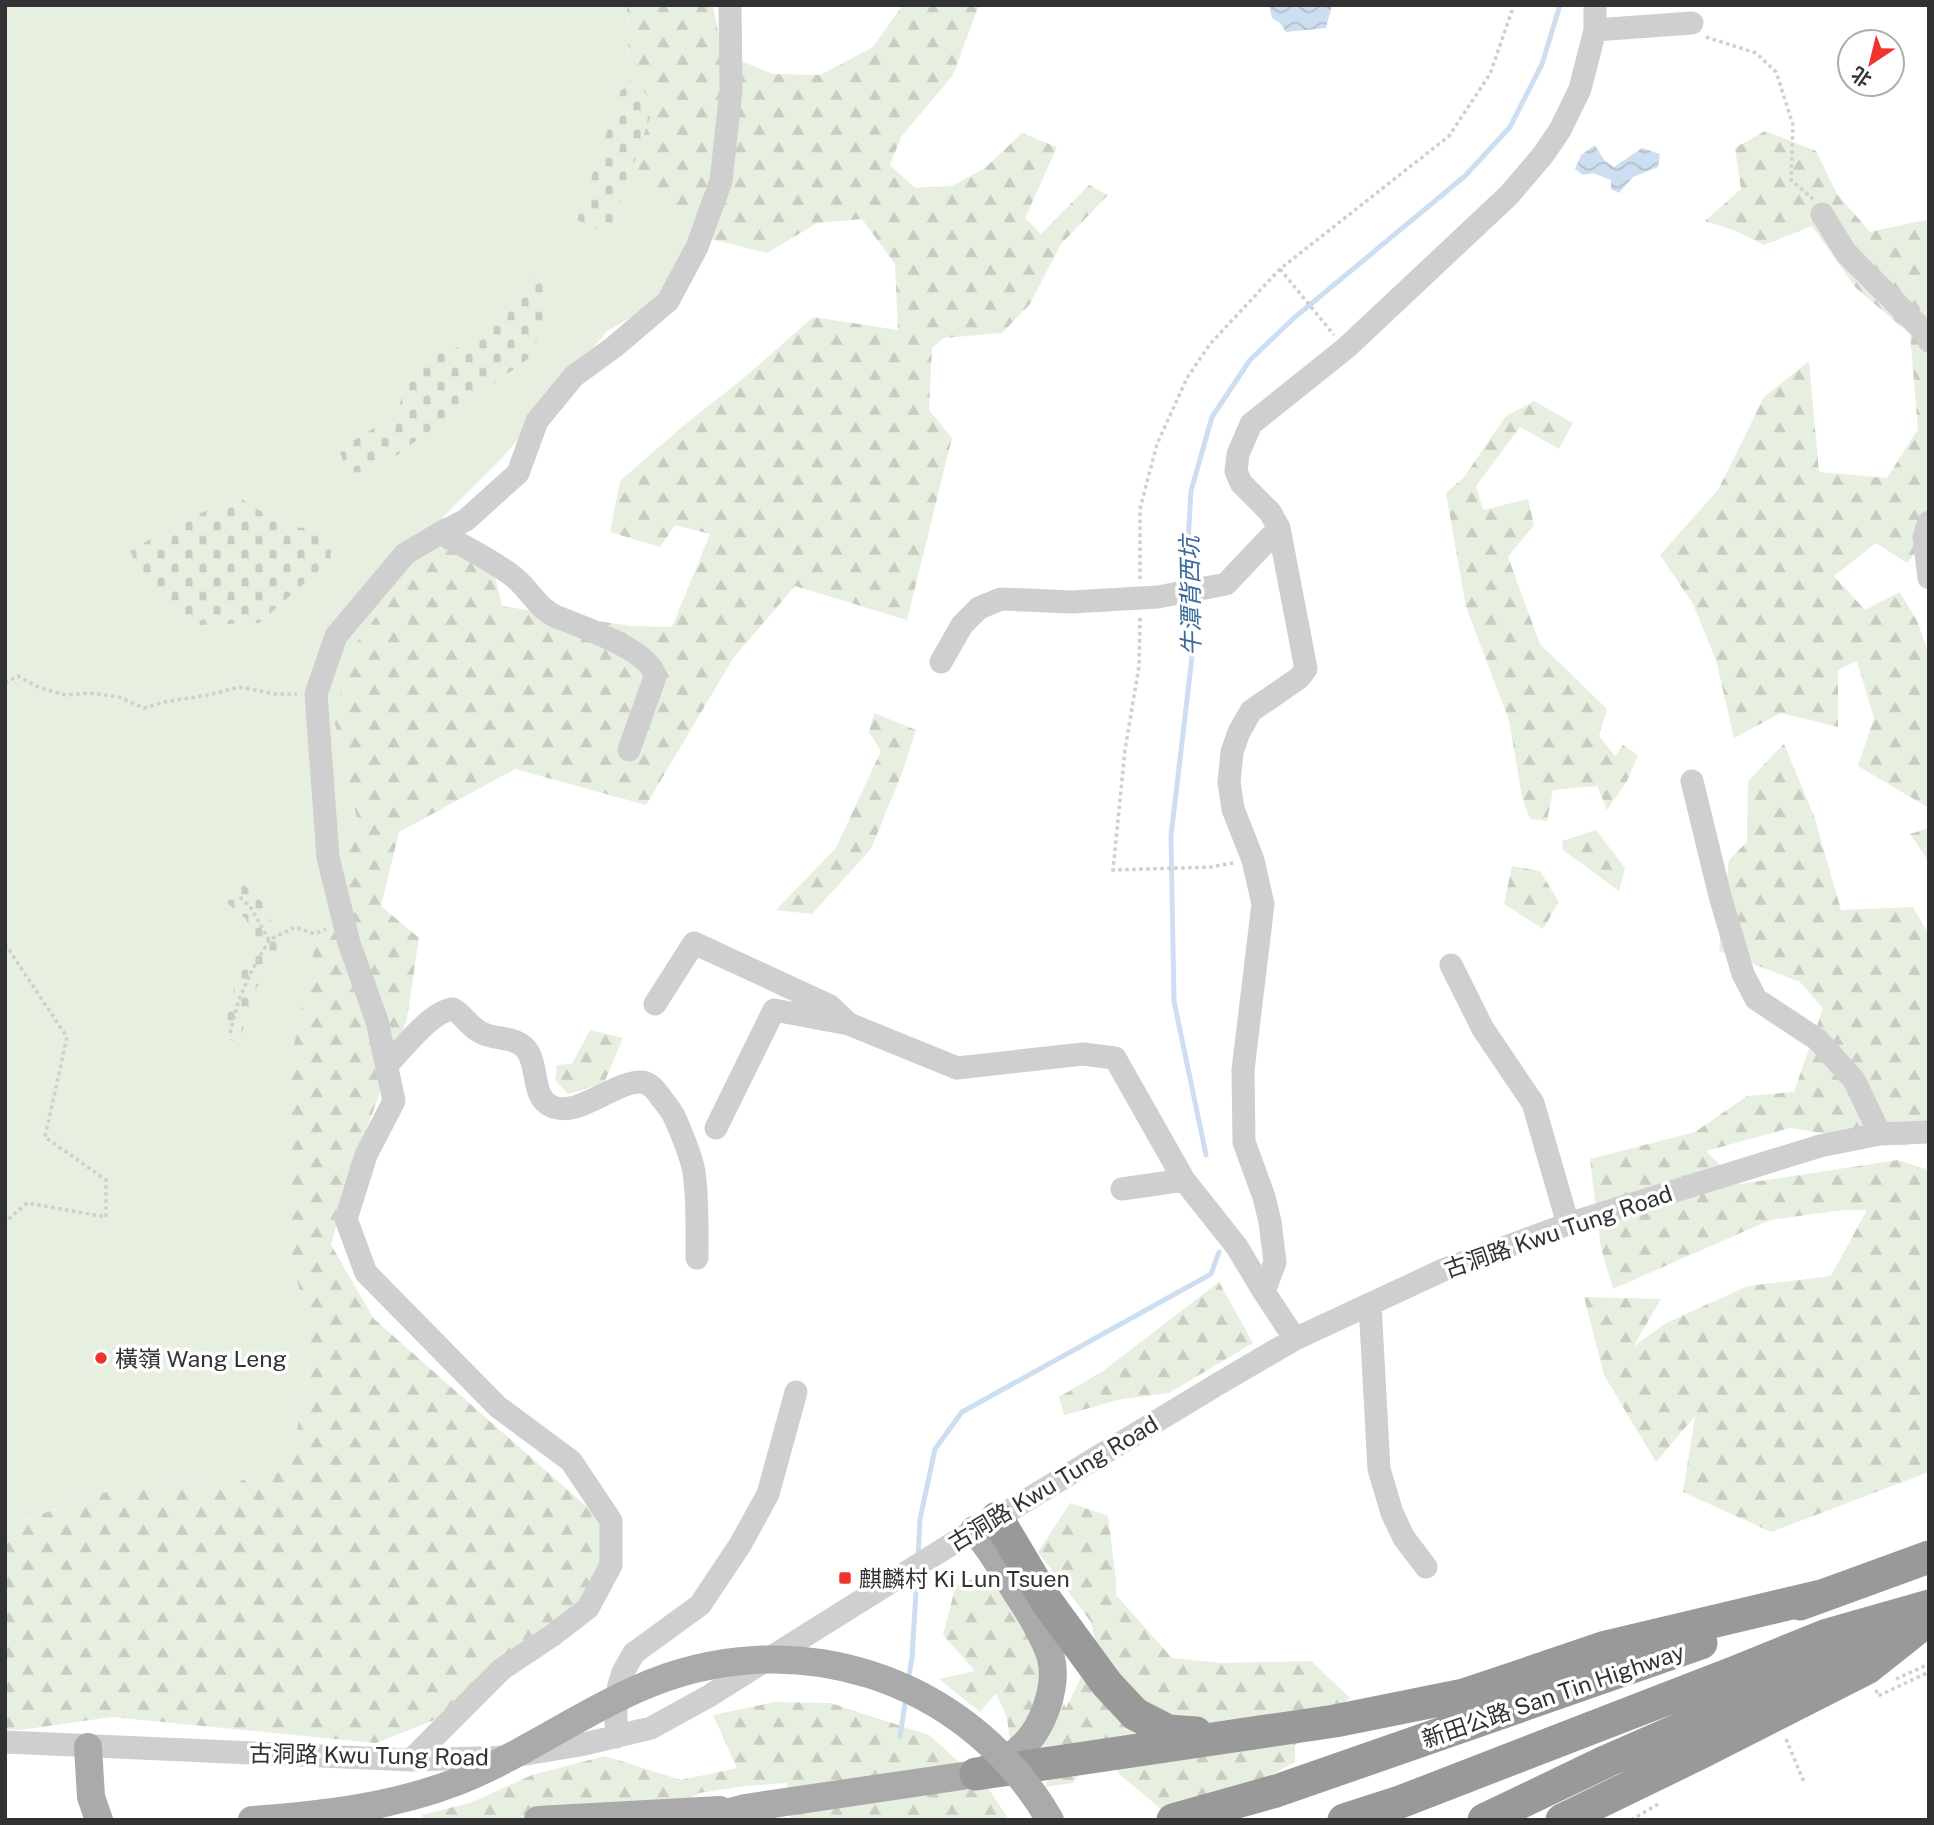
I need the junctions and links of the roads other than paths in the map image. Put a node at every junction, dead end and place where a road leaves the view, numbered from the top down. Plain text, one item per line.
1 (730, 5) edge
2 (1595, 5) edge
3 (1692, 23) road end
4 (1595, 30) junction
5 (1822, 214) road end
6 (1929, 341) edge
7 (1929, 522) edge
8 (1279, 528) junction
9 (440, 533) junction
10 (1929, 578) edge
11 (941, 662) dead end
12 (629, 750) dead end
13 (1692, 781) dead end
14 (1451, 965) dead end
15 (655, 1004) dead end
16 (849, 1024) junction
17 (387, 1065) junction
18 (716, 1128) dead end
19 (1929, 1132) edge
20 (1880, 1134) junction
21 (1184, 1180) junction
22 (1122, 1189) dead end
23 (1568, 1224) junction
24 (697, 1258) dead end
25 (1264, 1292) junction
26 (1370, 1304) junction
27 (1295, 1339) junction
28 (796, 1392) dead end
29 (986, 1524) junction
30 (1929, 1557) edge
31 (1426, 1567) dead end
32 (1821, 1596) junction
33 (1920, 1612) edge
34 (1226, 1736) junction
35 (616, 1737) junction
36 (5, 1742) edge
37 (88, 1747) junction
38 (411, 1760) junction
39 (976, 1774) junction
40 (745, 1808) junction
41 (99, 1820) edge
42 (252, 1820) edge
43 (538, 1820) edge
44 (701, 1820) edge
45 (1050, 1820) edge
46 (1173, 1820) edge
47 (1344, 1820) edge
48 (1484, 1820) edge
49 (1562, 1820) edge

1 - 9 street
2 - 4 street
3 - 4 street
4 - 8 street
5 - 6 street
7 - 10 street
8 - 11 street
8 - 25 street
9 - 12 street
9 - 17 street
13 - 20 street
14 - 23 street
15 - 16 street
16 - 18 street
16 - 21 street
17 - 24 street
17 - 38 street
19 - 20 street, 古洞路 Kwu Tung Road
20 - 23 street, 古洞路 Kwu Tung Road
21 - 22 street
21 - 25 street
23 - 26 street, 古洞路 Kwu Tung Road
25 - 27 street
26 - 27 street, 古洞路 Kwu Tung Road
26 - 31 street
27 - 29 street, 古洞路 Kwu Tung Road
28 - 35 street
29 - 34 highway
29 - 35 street, 古洞路 Kwu Tung Road
29 - 39 main road
30 - 32 highway, 新田公路 San Tin Highway
32 - 34 highway
32 - 46 highway, 新田公路 San Tin Highway
33 - 47 highway, 新田公路 San Tin Highway
33 - 48 highway
33 - 49 highway
34 - 39 highway
35 - 38 street, 古洞路 Kwu Tung Road
36 - 37 street, 古洞路 Kwu Tung Road
37 - 38 street, 古洞路 Kwu Tung Road
37 - 41 main road
39 - 40 main road
40 - 43 main road
40 - 44 main road
42 - 45 main road, bridge

